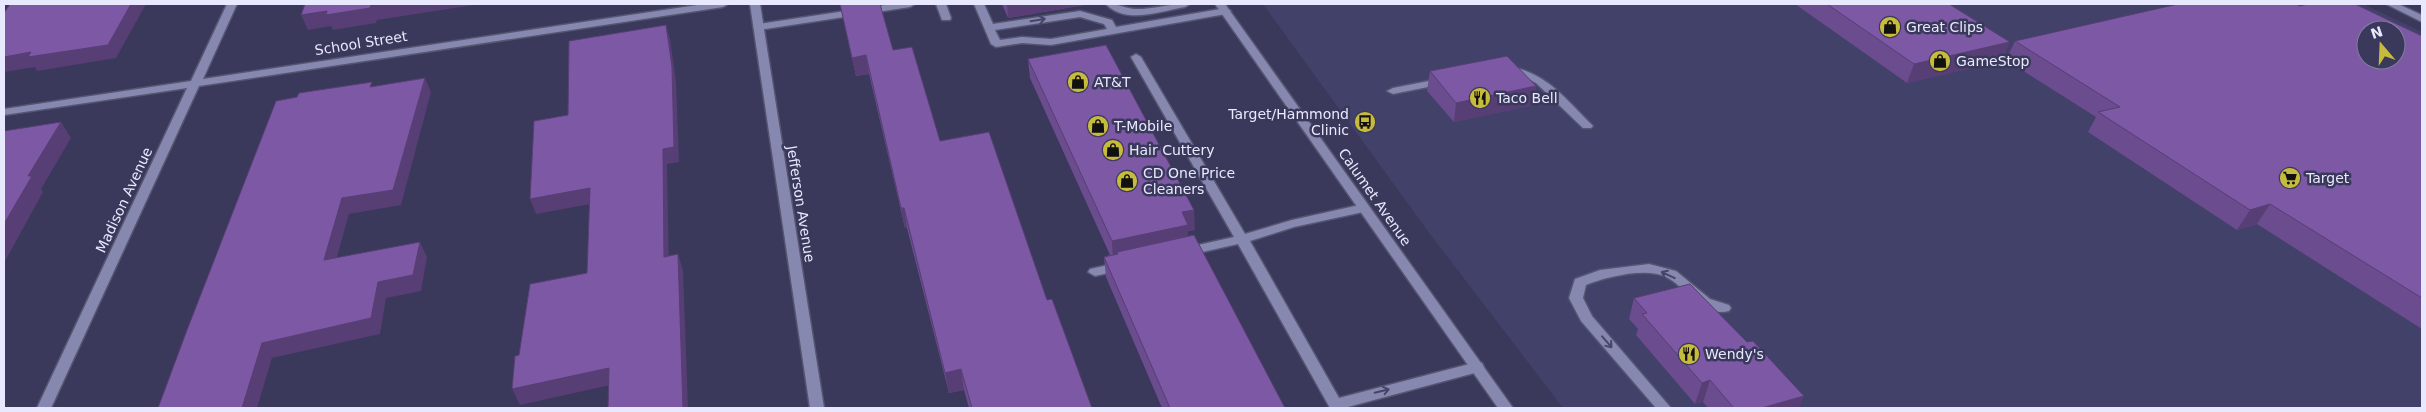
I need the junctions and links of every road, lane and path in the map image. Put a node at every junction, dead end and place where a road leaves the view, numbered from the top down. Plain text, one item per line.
1 (232, 4) edge
2 (723, 4) edge
3 (755, 4) edge
4 (910, 4) edge
5 (941, 4) edge
6 (979, 4) edge
7 (1111, 4) edge
8 (1185, 4) edge
9 (2391, 4) edge
10 (1223, 7) edge
11 (946, 18) dead end
12 (2422, 19) edge
13 (759, 28) junction
14 (990, 28) junction
15 (1113, 31) junction
16 (1136, 57) dead end
17 (1493, 71) edge
18 (1457, 78) edge
19 (194, 84) junction
20 (1393, 91) dead end
21 (4, 112) edge
22 (1587, 126) dead end
23 (1364, 208) junction
24 (1242, 239) junction
25 (1169, 256) edge
26 (1132, 264) edge
27 (1095, 272) dead end
28 (1724, 308) dead end
29 (1477, 367) junction
30 (1336, 406) edge
31 (44, 408) edge
32 (817, 408) edge
33 (1506, 408) edge
34 (1664, 408) edge

1 - 19 street, Madison Avenue
2 - 19 street, School Street
3 - 13 street, Jefferson Avenue
4 - 13 street
5 - 11 street
6 - 14 street
7 - 8 street
9 - 12 street
10 - 15 street
10 - 23 street, Calumet Avenue
13 - 32 street, Jefferson Avenue
14 -> 15 street
14 - 15 street
16 - 24 street
17 - 22 street
18 - 20 street
19 - 21 street, School Street
19 - 31 street, Madison Avenue
23 - 24 street
23 - 29 street, Calumet Avenue
24 - 25 street
24 - 30 street
26 - 27 street
28 -> 34 street
30 -> 29 street
29 - 33 street, Calumet Avenue

